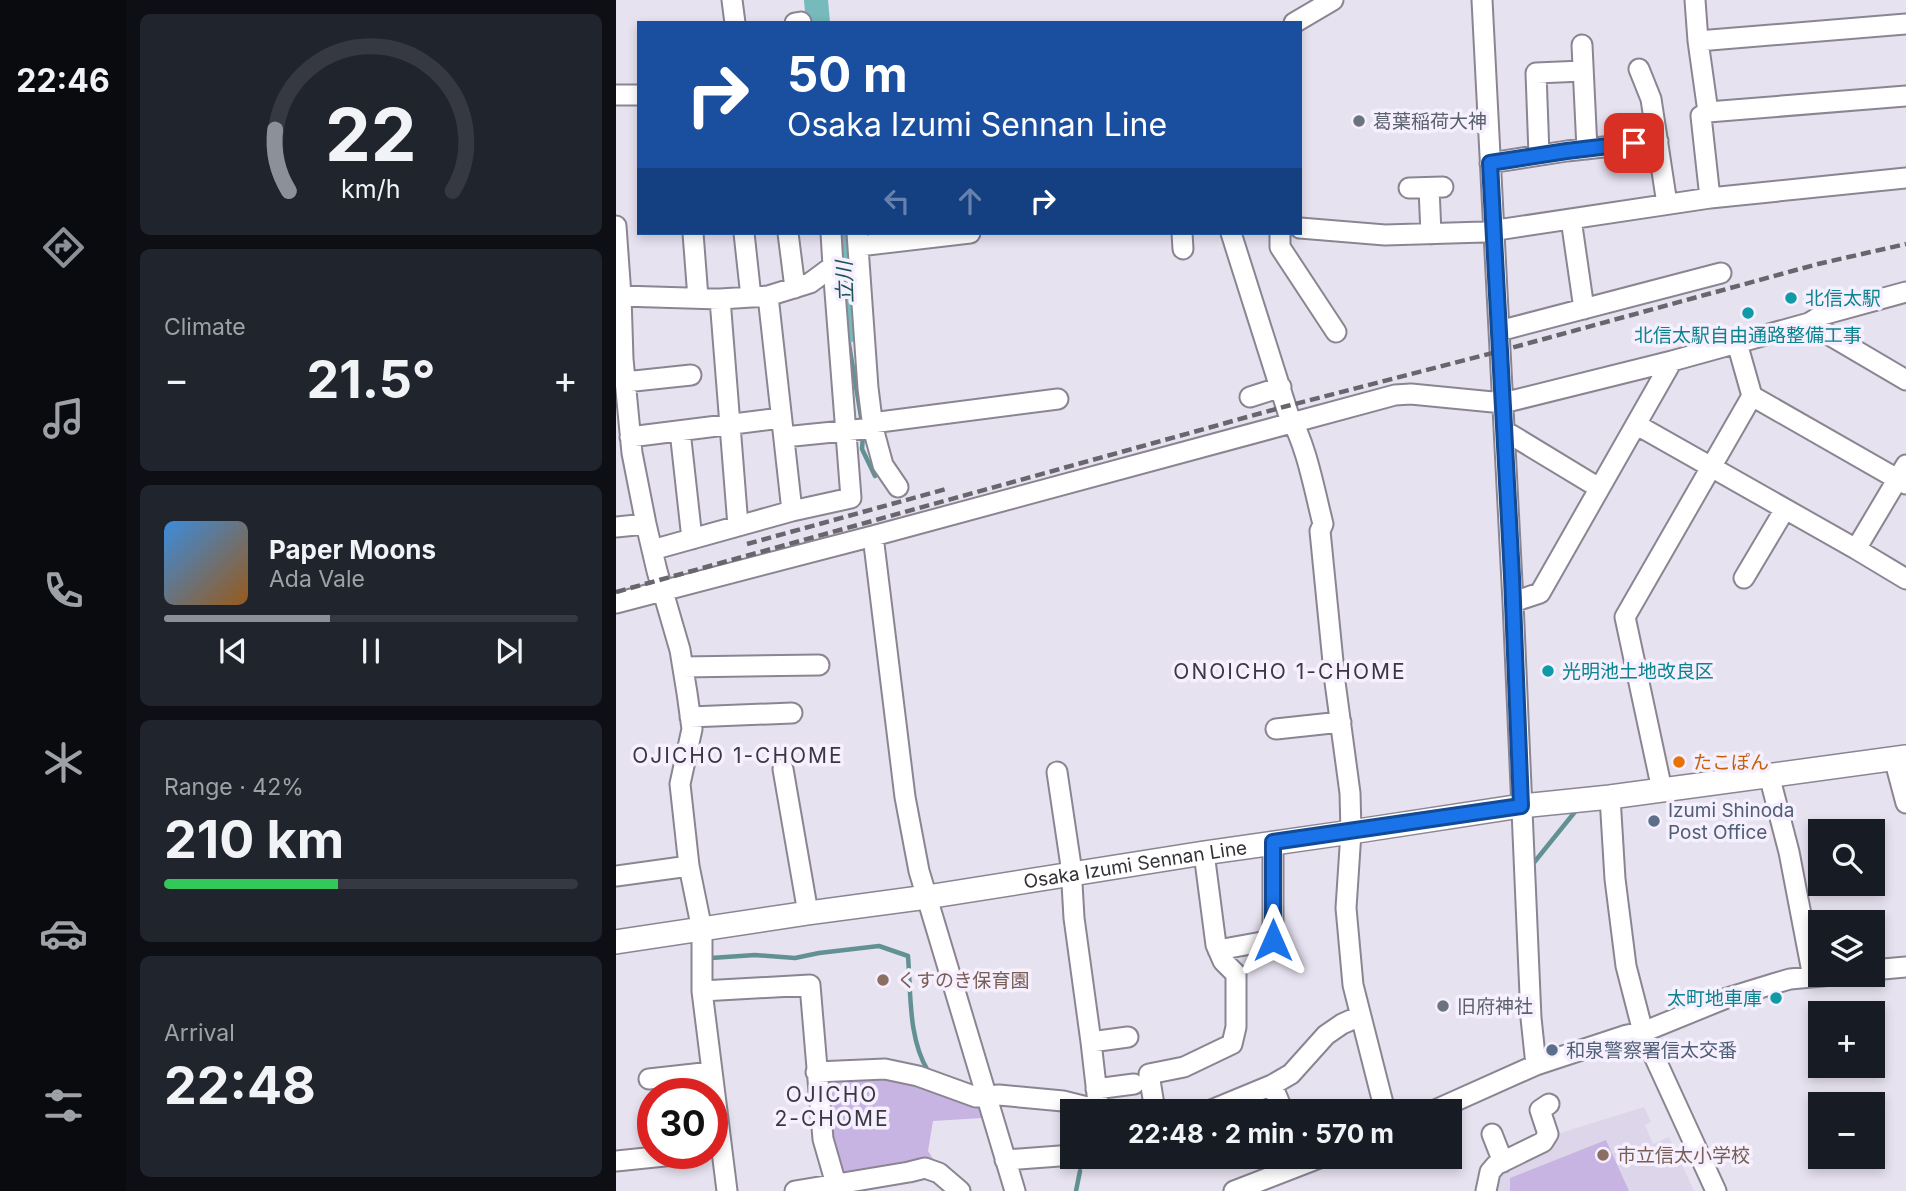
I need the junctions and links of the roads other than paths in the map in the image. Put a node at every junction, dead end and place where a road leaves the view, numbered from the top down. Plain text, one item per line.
1 (732, 0) edge
2 (1333, 0) edge
3 (1482, 0) edge
4 (1695, 0) edge
5 (735, 21) edge
6 (1297, 21) edge
7 (1906, 24) edge
8 (1698, 41) junction
9 (1582, 45) dead end
10 (1639, 69) dead end
11 (1583, 71) junction
12 (616, 95) edge
13 (637, 95) edge
14 (1906, 96) edge
15 (1708, 112) junction
16 (1658, 141) junction
17 (1587, 149) junction
18 (1539, 155) junction
19 (1490, 163) junction
20 (1906, 178) edge
21 (1427, 188) dead end
22 (1710, 198) junction
23 (1667, 204) junction
24 (1571, 219) junction
25 (616, 226) edge
26 (1302, 228) edge
27 (1493, 231) junction
28 (1431, 234) junction
29 (693, 235) edge
30 (744, 235) edge
31 (788, 235) edge
32 (832, 235) edge
33 (938, 235) edge
34 (1234, 235) edge
35 (1280, 235) edge
36 (858, 239) edge
37 (845, 268) junction
38 (1721, 272) dead end
39 (795, 288) junction
40 (1906, 292) edge
41 (621, 296) junction
42 (759, 297) junction
43 (698, 298) junction
44 (720, 299) junction
45 (1584, 309) junction
46 (1809, 323) junction
47 (1499, 331) junction
48 (1336, 332) dead end
49 (1737, 343) junction
50 (1672, 361) junction
51 (691, 375) dead end
52 (1906, 380) edge
53 (625, 382) junction
54 (1281, 387) junction
55 (1752, 396) junction
56 (1250, 397) dead end
57 (1058, 399) dead end
58 (1503, 403) junction
59 (1293, 422) junction
60 (730, 425) junction
61 (1637, 425) junction
62 (782, 428) junction
63 (863, 428) junction
64 (680, 431) junction
65 (1505, 431) junction
66 (630, 437) junction
67 (1710, 467) junction
68 (1903, 476) edge
69 (898, 487) dead end
70 (1599, 488) junction
71 (1785, 509) junction
72 (792, 511) junction
73 (646, 524) junction
74 (738, 526) junction
75 (616, 527) edge
76 (873, 536) junction
77 (692, 539) junction
78 (652, 550) junction
79 (1856, 550) junction
80 (1744, 578) dead end
81 (1906, 579) edge
82 (663, 590) junction
83 (1513, 601) junction
84 (616, 603) edge
85 (819, 665) dead end
86 (683, 667) junction
87 (792, 713) dead end
88 (690, 717) junction
89 (1341, 722) junction
90 (1276, 729) dead end
91 (1900, 757) edge
92 (783, 769) dead end
93 (1057, 772) dead end
94 (1769, 775) junction
95 (1662, 790) junction
96 (1610, 797) junction
97 (1906, 803) edge
98 (1521, 806) junction
99 (1351, 832) junction
100 (1273, 842) junction
101 (1204, 853) junction
102 (689, 866) junction
103 (1071, 875) junction
104 (616, 876) edge
105 (927, 897) junction
106 (808, 913) junction
107 (1808, 921) edge
108 (702, 930) junction
109 (616, 942) edge
110 (1218, 950) junction
111 (1906, 967) edge
112 (1885, 969) edge
113 (1808, 977) edge
114 (702, 990) junction
115 (1360, 1016) junction
116 (1643, 1032) junction
117 (1128, 1037) dead end
118 (1091, 1042) junction
119 (1536, 1065) junction
120 (712, 1072) junction
121 (816, 1072) junction
122 (693, 1078) edge
123 (712, 1078) edge
124 (1134, 1084) dead end
125 (1272, 1085) junction
126 (1096, 1089) junction
127 (987, 1097) junction
128 (1097, 1099) edge
129 (1153, 1099) edge
130 (1238, 1099) edge
131 (1278, 1099) edge
132 (1382, 1099) edge
133 (1460, 1099) edge
134 (1060, 1101) edge
135 (1549, 1104) dead end
136 (1492, 1134) dead end
137 (1060, 1156) edge
138 (637, 1159) edge
139 (1005, 1160) junction
140 (616, 1161) edge
141 (1503, 1162) junction
142 (720, 1169) edge
143 (1286, 1169) edge
144 (837, 1188) edge
145 (724, 1191) edge
146 (795, 1191) edge
147 (960, 1191) edge
148 (1015, 1191) edge
149 (1234, 1191) edge
150 (1486, 1191) edge
151 (1716, 1191) edge

1 - 5 street
2 - 6 street
3 - 19 street
4 - 8 street
7 - 8 street
8 - 15 street
9 - 11 street
10 - 16 street
11 - 17 street
11 - 18 street
12 - 13 street
14 - 15 street
15 - 22 street
16 - 17 street
16 - 23 street
17 - 18 street
18 - 19 street
19 - 27 street
20 - 22 street
21 - 28 street
22 - 23 street
23 - 24 street
24 - 27 street
24 - 45 street
25 - 41 street
26 - 28 street
27 - 28 street
27 - 47 street
29 - 43 street
30 - 42 street
31 - 39 street
32 - 37 street
33 - 36 street
34 - 54 street
35 - 48 street
36 - 37 street
37 - 39 street
37 - 63 street
37 - 63 street
38 - 45 street
39 - 42 street
40 - 46 street
41 - 43 street
41 - 53 street
42 - 44 street
42 - 62 street
43 - 44 street
44 - 60 street
45 - 47 street
46 - 49 street
46 - 52 street
47 - 58 street
49 - 50 street
49 - 55 street
50 - 58 street
50 - 61 street
51 - 53 street
53 - 66 street
54 - 56 street
54 - 59 street
55 - 67 street
55 - 68 street
57 - 63 street
58 - 59 street
58 - 65 street
59 - 76 street
59 - 89 street
60 - 62 street
60 - 64 street
60 - 74 street
61 - 67 street
61 - 70 street
62 - 63 street
62 - 72 street
63 - 69 street
63 - 72 street
64 - 66 street
64 - 77 street
65 - 70 street
65 - 83 street
66 - 73 street
67 - 71 street
67 - 95 street
68 - 79 street
70 - 83 street
71 - 79 street
71 - 80 street
72 - 74 street
73 - 75 street
73 - 78 street
74 - 77 street
76 - 82 street
76 - 105 street
77 - 78 street
78 - 82 street
79 - 81 street
82 - 84 street
82 - 86 street
83 - 98 street
85 - 86 street
86 - 88 street
87 - 88 street
88 - 102 street
89 - 90 street
89 - 99 street
91 - 94 main road, Osaka Izumi Sennan Line
91 - 97 street
92 - 106 street
93 - 103 street
94 - 95 main road, Osaka Izumi Sennan Line
94 - 107 street
95 - 96 main road, Osaka Izumi Sennan Line
96 - 98 main road, Osaka Izumi Sennan Line
96 - 116 street
98 - 99 main road, Osaka Izumi Sennan Line
98 - 119 street
99 - 100 main road, Osaka Izumi Sennan Line
99 - 115 street
100 - 101 main road, Osaka Izumi Sennan Line
100 - 110 street
101 - 103 main road, Osaka Izumi Sennan Line
101 - 110 street
102 - 104 street
102 - 108 street
103 - 105 main road, Osaka Izumi Sennan Line
103 - 118 street
105 - 106 main road, Osaka Izumi Sennan Line
105 - 127 street
106 - 108 main road, Osaka Izumi Sennan Line
108 - 109 main road, Osaka Izumi Sennan Line
108 - 114 street
110 - 129 street
111 - 112 street
113 - 116 street
114 - 120 street
114 - 121 street
115 - 125 street
115 - 132 street
116 - 119 street
116 - 151 street
117 - 118 street
118 - 126 street
119 - 133 street
120 - 122 street
120 - 123 street
121 - 127 street
121 - 144 street
124 - 126 street
125 - 130 street
125 - 131 street
126 - 128 street
127 - 134 street
127 - 139 street
135 - 141 street
136 - 141 street
137 - 139 street
138 - 140 street
139 - 148 street
141 - 150 street
142 - 145 street
143 - 149 street
144 - 146 street
144 - 147 street

